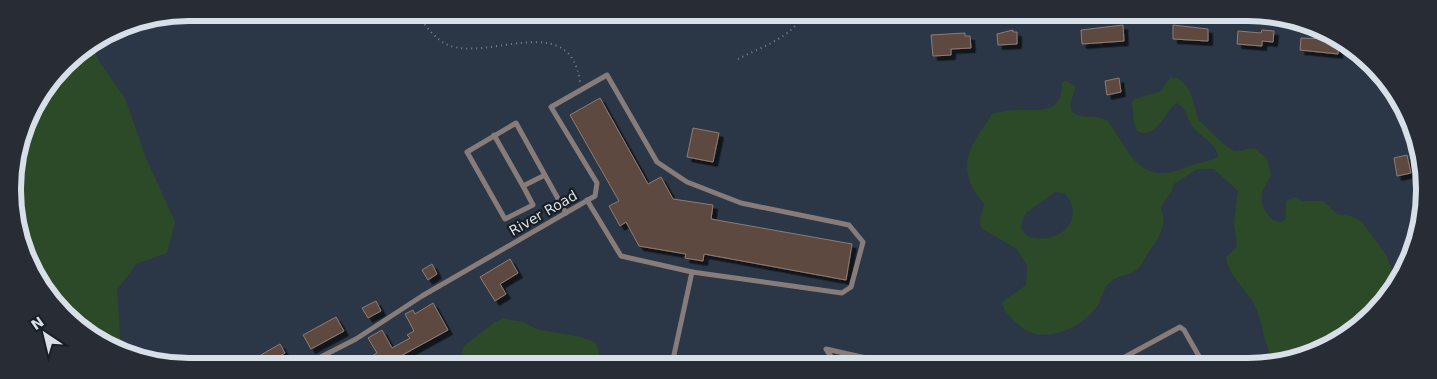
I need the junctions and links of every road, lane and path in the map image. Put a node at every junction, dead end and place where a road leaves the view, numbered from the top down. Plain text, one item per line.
1 (422, 21) edge
2 (800, 21) edge
3 (738, 59) dead end
4 (581, 89) junction
5 (494, 136) junction
6 (545, 175) junction
7 (522, 186) junction
8 (587, 200) junction
9 (566, 213) junction
10 (692, 272) junction
11 (323, 358) edge
12 (673, 358) edge
13 (832, 358) edge
14 (864, 358) edge
15 (1123, 358) edge
16 (1200, 358) edge

1 - 4 path
2 - 3 path
4 - 8 lane
4 - 10 lane, River Road
5 - 6 lane
5 - 7 lane
5 - 7 lane
6 - 7 lane
6 - 9 lane
8 - 9 lane, River Road
8 - 10 lane, River Road
9 - 11 lane, River Road
10 - 12 lane
13 - 14 lane
15 - 16 lane

